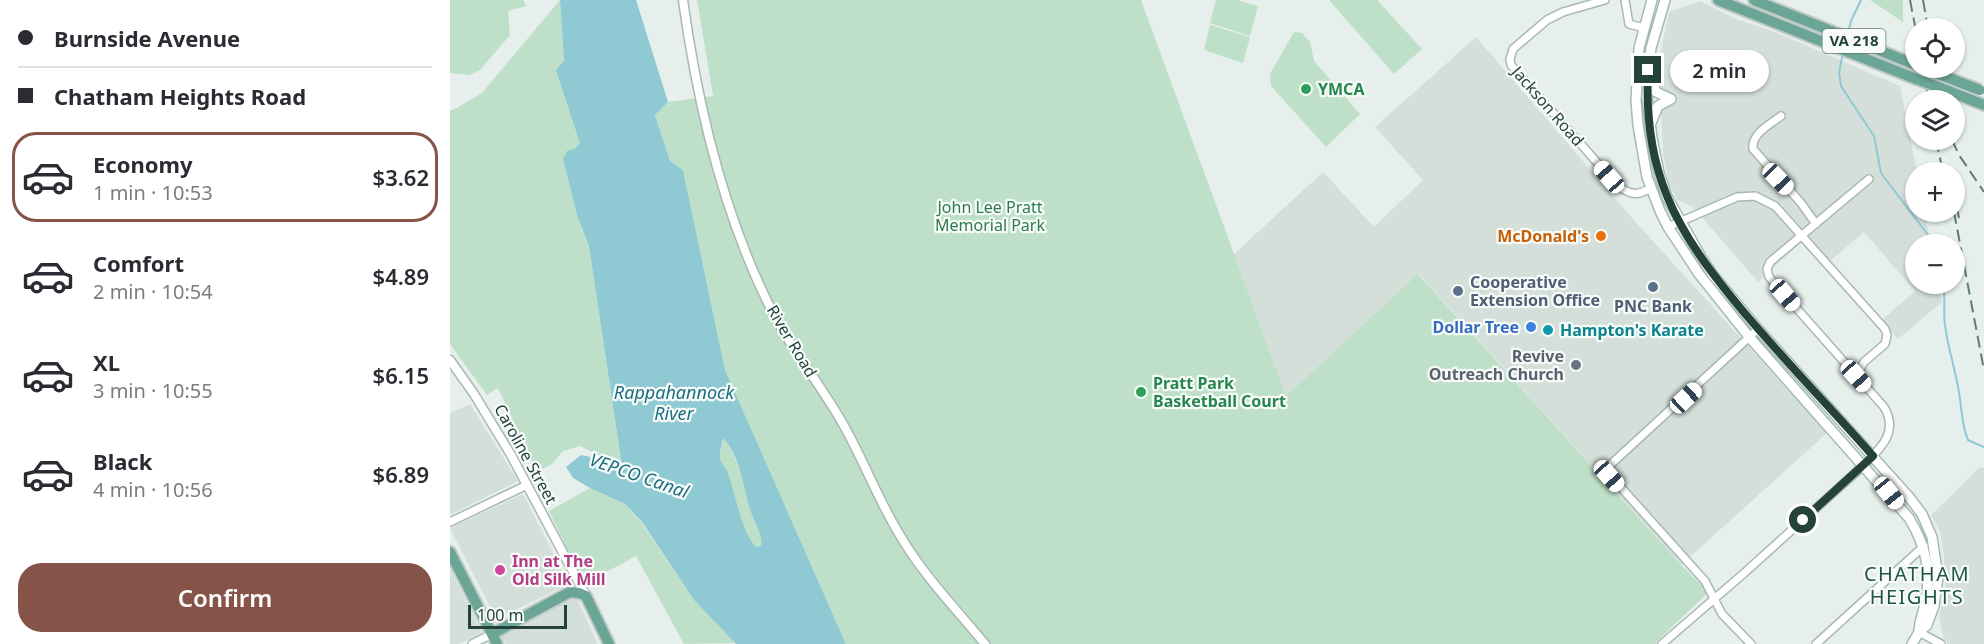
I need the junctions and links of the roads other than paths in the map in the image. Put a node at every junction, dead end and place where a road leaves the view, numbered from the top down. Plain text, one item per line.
1 (683, 0) edge
2 (1605, 0) edge
3 (1625, 0) edge
4 (1652, 0) edge
5 (1665, 0) edge
6 (1718, 0) edge
7 (1754, 0) edge
8 (1644, 28) junction
9 (1905, 60) edge
10 (1648, 70) junction
11 (1950, 78) edge
12 (1982, 90) edge
13 (1983, 105) edge
14 (1781, 116) dead end
15 (1650, 126) junction
16 (1869, 178) dead end
17 (1650, 188) junction
18 (1680, 221) junction
19 (1816, 224) junction
20 (1668, 227) junction
21 (1802, 236) junction
22 (1758, 329) junction
23 (1750, 338) junction
24 (450, 360) edge
25 (1856, 376) junction
26 (1873, 456) junction
27 (1864, 465) junction
28 (527, 485) junction
29 (450, 522) edge
30 (1924, 546) junction
31 (450, 552) edge
32 (570, 568) junction
33 (570, 592) junction
34 (586, 596) junction
35 (1714, 598) junction
36 (485, 620) junction
37 (513, 622) junction
38 (1919, 632) junction
39 (495, 639) edge
40 (472, 644) edge
41 (609, 644) edge
42 (985, 644) edge
43 (1662, 644) edge
44 (1751, 644) edge
45 (1816, 644) edge
46 (1912, 644) edge
47 (1941, 644) edge

1 - 42 street, River Road
2 - 17 street, Jackson Road
3 - 8 street
4 - 8 main road
5 - 10 main road
6 - 13 main road, VA 218, bridge
7 - 9 main road, VA 218
8 - 17 main road
10 - 15 main road
10 - 15 main road
11 - 12 main road, bridge
14 - 19 street
15 - 18 main road
16 - 19 street
17 - 20 main road
18 - 20 street
18 - 21 street
18 - 22 main road
19 - 21 street
20 - 23 main road
21 - 25 street
21 - 25 street
22 - 23 street
22 - 26 main road
23 - 27 main road
23 - 35 street
24 - 28 street, Caroline Street
25 - 26 street
26 - 27 street
26 - 38 main road
27 - 30 main road
27 - 35 street
28 - 29 street
28 - 32 street, Caroline Street
30 - 38 main road
30 - 45 street
31 - 36 main road
32 - 33 street, Caroline Street
32 - 34 street, Caroline Street
33 - 34 main road
33 - 37 main road
34 - 41 main road, Caroline Street
35 - 43 street
35 - 44 street
36 - 37 main road
36 - 39 main road
37 - 39 main road
38 - 46 main road
38 - 47 street
39 - 40 street

